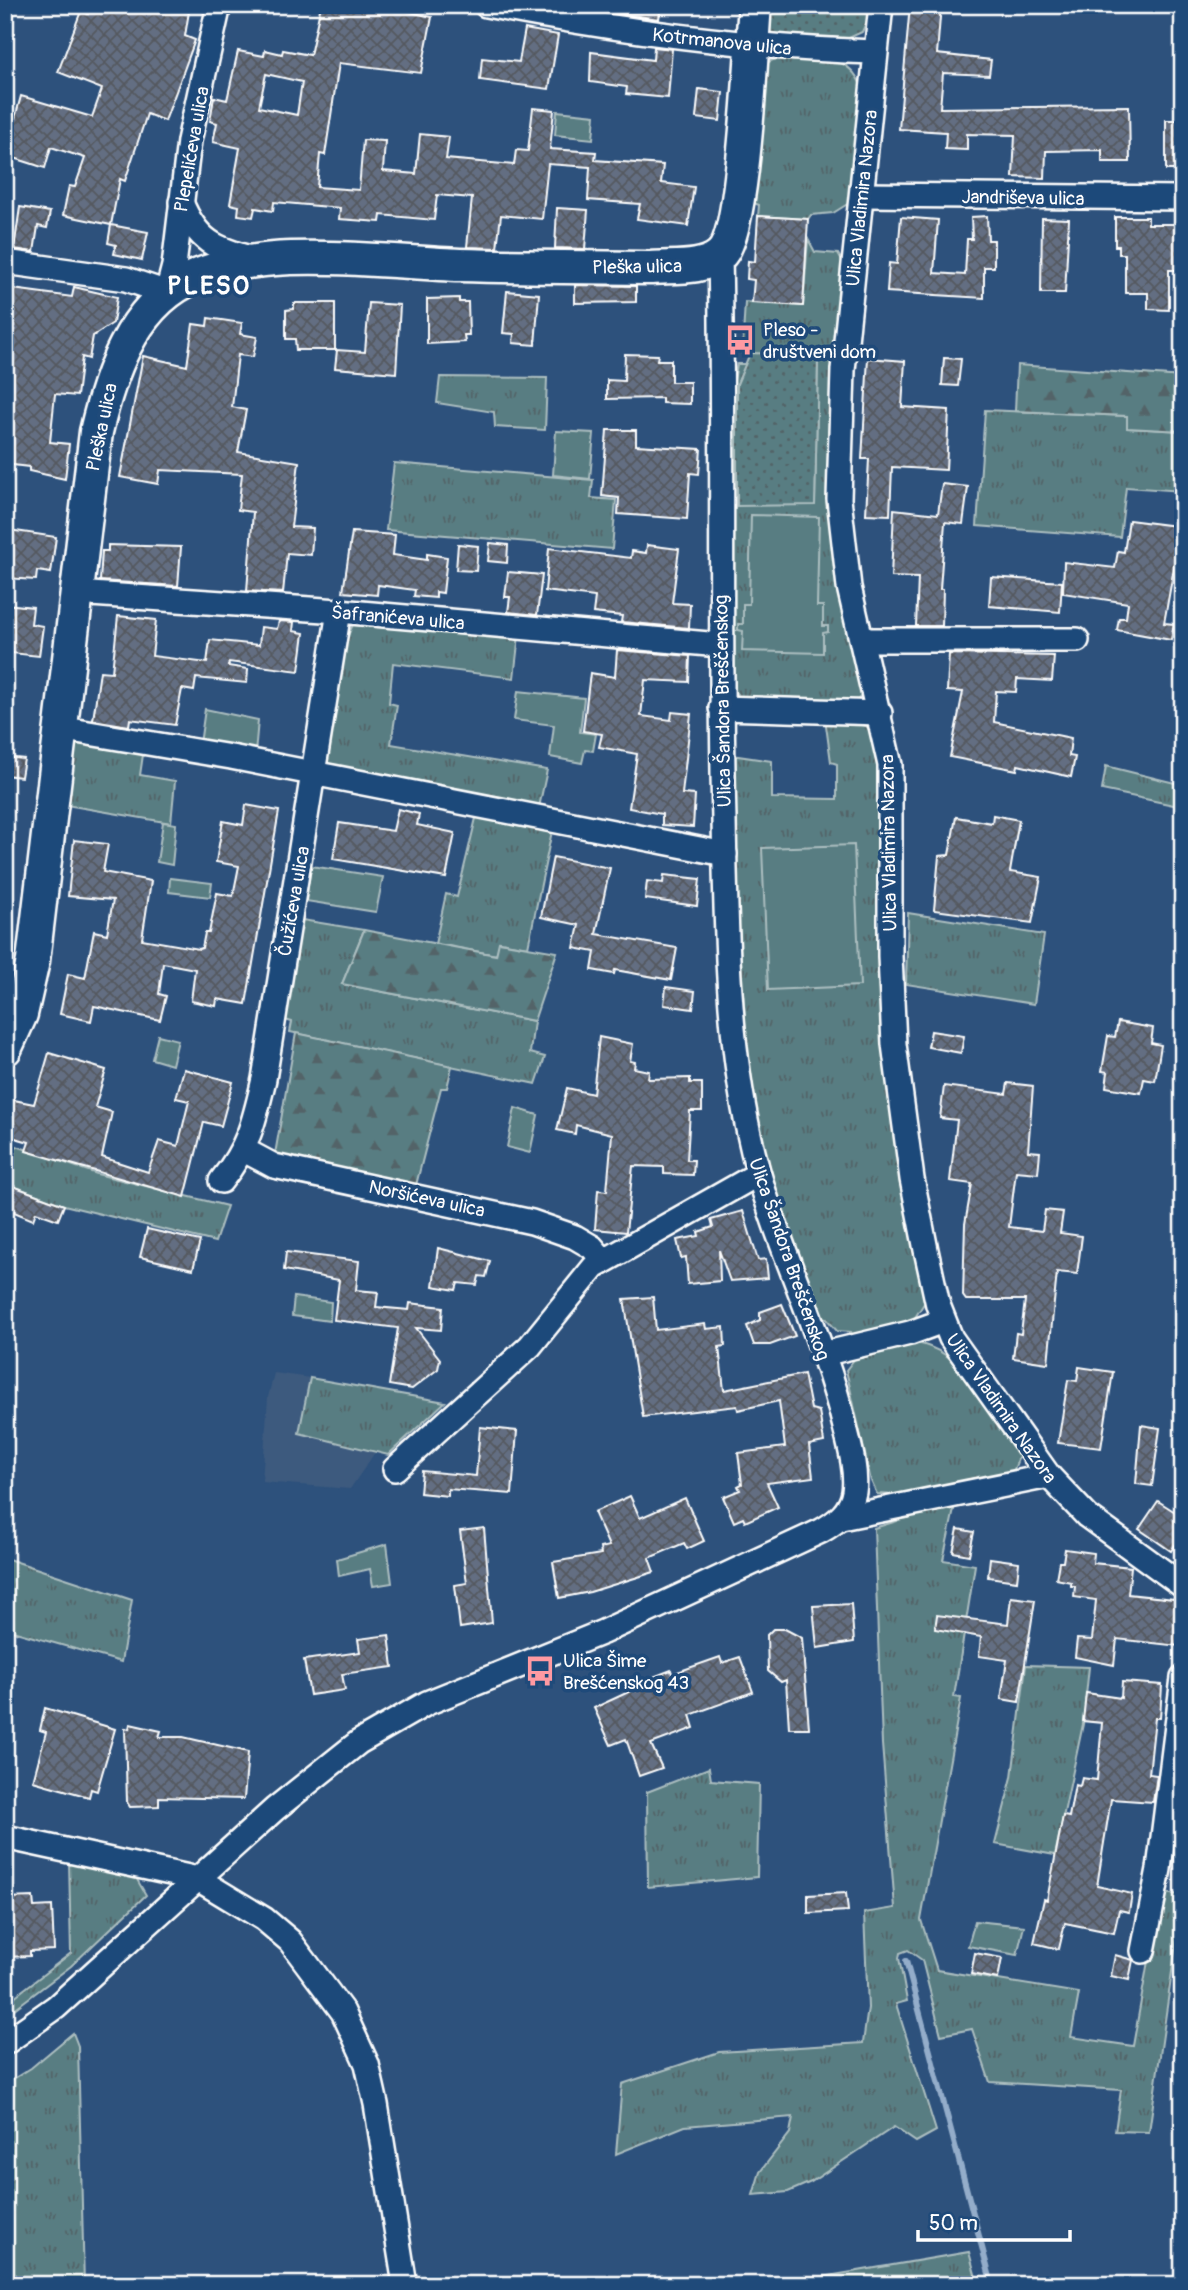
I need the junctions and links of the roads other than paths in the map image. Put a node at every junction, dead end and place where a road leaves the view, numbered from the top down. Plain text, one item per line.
1 (219, 5) edge
2 (486, 5) edge
3 (755, 5) edge
4 (881, 5) edge
5 (752, 43) junction
6 (875, 52) junction
7 (863, 195) junction
8 (1183, 198) edge
9 (180, 199) junction
10 (720, 255) junction
11 (259, 260) junction
12 (5, 262) edge
13 (167, 293) junction
14 (76, 593) junction
15 (339, 611) junction
16 (862, 640) junction
17 (1077, 640) dead end
18 (720, 645) junction
19 (721, 708) junction
20 (880, 713) junction
21 (59, 728) junction
22 (315, 773) junction
23 (725, 854) junction
24 (5, 1049) edge
25 (244, 1150) junction
26 (758, 1174) junction
27 (221, 1181) dead end
28 (603, 1259) junction
29 (943, 1321) junction
30 (823, 1354) junction
31 (395, 1469) dead end
32 (1049, 1476) junction
33 (841, 1518) junction
34 (1183, 1586) edge
35 (1183, 1678) edge
36 (5, 1837) edge
37 (198, 1879) junction
38 (1143, 1951) dead end
39 (5, 2043) edge
40 (405, 2285) edge

1 - 9 street, Plepelićeva ulica
2 - 5 street, Kotrmanova ulica
3 - 5 street, Ulica Šandora Breščenskog
4 - 6 street, Ulica Vladimira Nazora
5 - 6 street, Kotrmanova ulica
5 - 10 street, Ulica Šandora Breščenskog
6 - 7 street, Ulica Vladimira Nazora
7 - 8 street, Jandriševa ulica
7 - 16 street, Ulica Vladimira Nazora
9 - 11 street
9 - 13 street, Plepelićeva ulica
10 - 11 street, Pleška ulica
10 - 18 street, Ulica Šandora Breščenskog
11 - 13 street, Pleška ulica
12 - 13 street
13 - 14 street, Pleška ulica
14 - 15 street, Šafranićeva ulica
14 - 21 street, Pleška ulica
15 - 18 street, Šafranićeva ulica
15 - 22 street, Čužićeva ulica
16 - 17 street
16 - 20 street, Ulica Vladimira Nazora
18 - 19 street, Ulica Šandora Breščenskog
19 - 20 street
19 - 23 street, Ulica Šandora Breščenskog
20 - 29 street, Ulica Vladimira Nazora
21 - 22 street
21 - 24 street, Pleška ulica
22 - 23 street
22 - 25 street, Čužićeva ulica
23 - 26 street, Ulica Šandora Breščenskog
25 - 27 street, Čužićeva ulica
25 - 28 street, Noršićeva ulica
26 - 28 street
26 - 30 street, Ulica Šandora Breščenskog
28 - 31 street
29 - 30 street
29 - 32 street, Ulica Vladimira Nazora
30 - 33 street, Ulica Šandora Breščenskog
32 - 33 street
32 - 34 street, Ulica Vladimira Nazora
33 - 37 street
35 - 38 street
36 - 37 street
37 - 39 street
37 - 40 street

